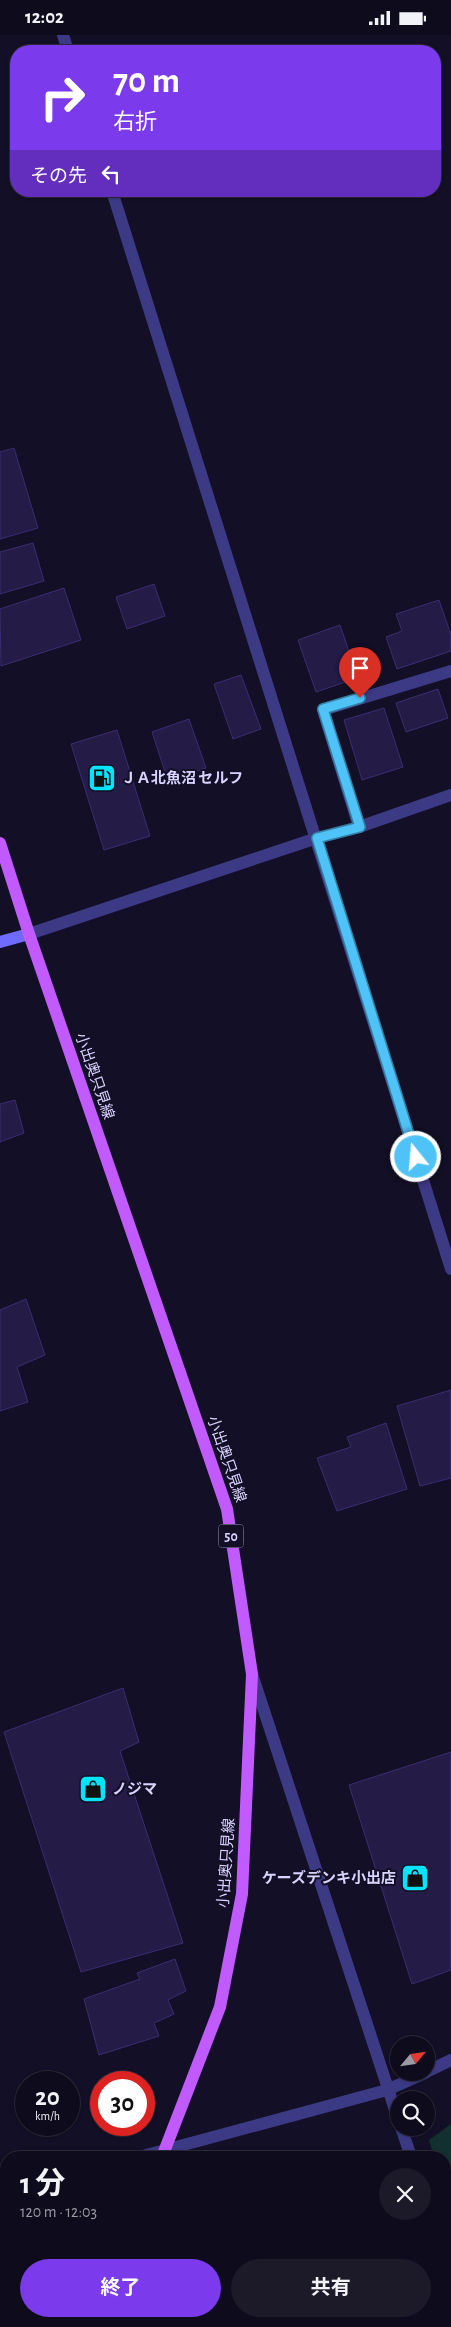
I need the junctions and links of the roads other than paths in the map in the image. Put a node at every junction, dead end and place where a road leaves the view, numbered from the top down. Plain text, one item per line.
1 (114, 197) edge
2 (451, 671) edge
3 (451, 795) edge
4 (360, 827) junction
5 (317, 838) junction
6 (0, 843) edge
7 (29, 934) junction
8 (0, 942) edge
9 (451, 1269) edge
10 (252, 1673) junction
11 (451, 2060) edge
12 (435, 2068) edge
13 (406, 2081) edge
14 (387, 2090) junction
15 (390, 2098) edge
16 (404, 2136) edge
17 (165, 2151) edge
18 (174, 2151) edge
19 (409, 2151) edge

1 - 5 street
2 - 4 street
3 - 4 street
4 - 5 street
5 - 7 street
5 - 9 street
6 - 7 main road, 50
7 - 8 main road
7 - 10 main road, 小出奥只見線 / 50
10 - 14 street
10 - 17 main road, 小出奥只見線 / 50
11 - 12 street
13 - 14 street
14 - 15 street
14 - 18 street
16 - 19 street

